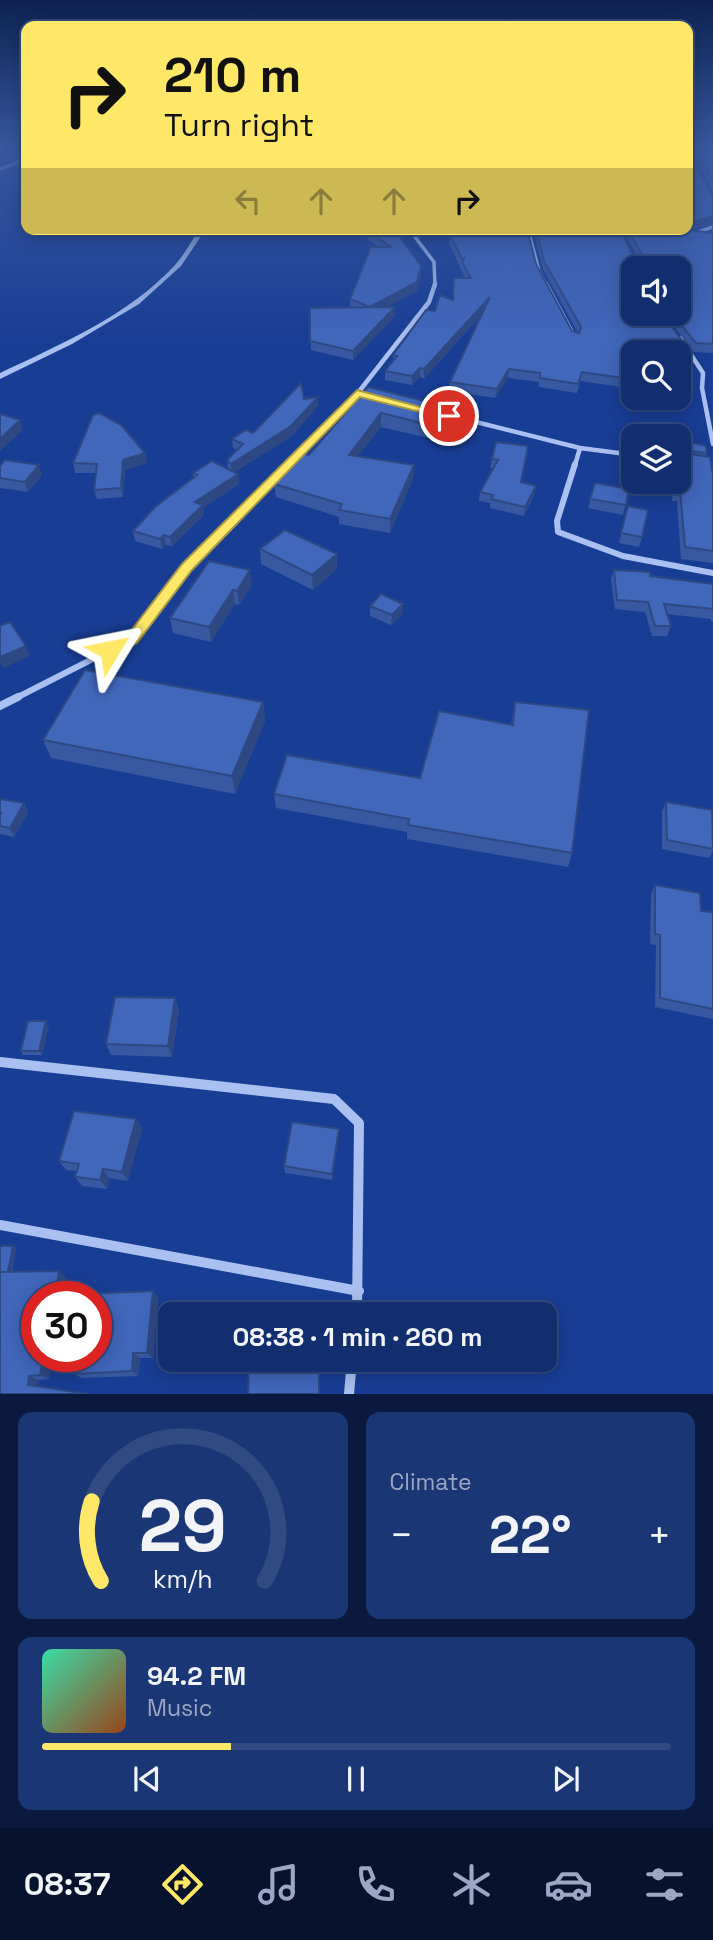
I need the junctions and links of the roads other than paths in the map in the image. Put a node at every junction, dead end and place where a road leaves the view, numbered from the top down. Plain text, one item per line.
1 (713, 227) edge
2 (693, 234) edge
3 (693, 234) edge
4 (199, 235) edge
5 (414, 235) edge
6 (530, 235) edge
7 (706, 236) edge
8 (676, 334) edge
9 (575, 338) edge
10 (0, 376) edge
11 (357, 393) junction
12 (370, 396) edge
13 (436, 412) edge
14 (713, 444) edge
15 (580, 448) junction
16 (621, 453) edge
17 (713, 573) edge
18 (0, 706) edge
19 (0, 1062) edge
20 (0, 1225) edge
21 (359, 1291) junction
22 (358, 1302) edge
23 (351, 1372) edge
24 (349, 1394) edge

1 - 2 street
3 - 7 street
4 - 10 street
5 - 11 street
6 - 9 street
8 - 14 street
11 - 12 street
11 - 18 street
13 - 15 street
15 - 16 street
15 - 17 street
19 - 21 street
20 - 21 street
21 - 22 street
23 - 24 street

